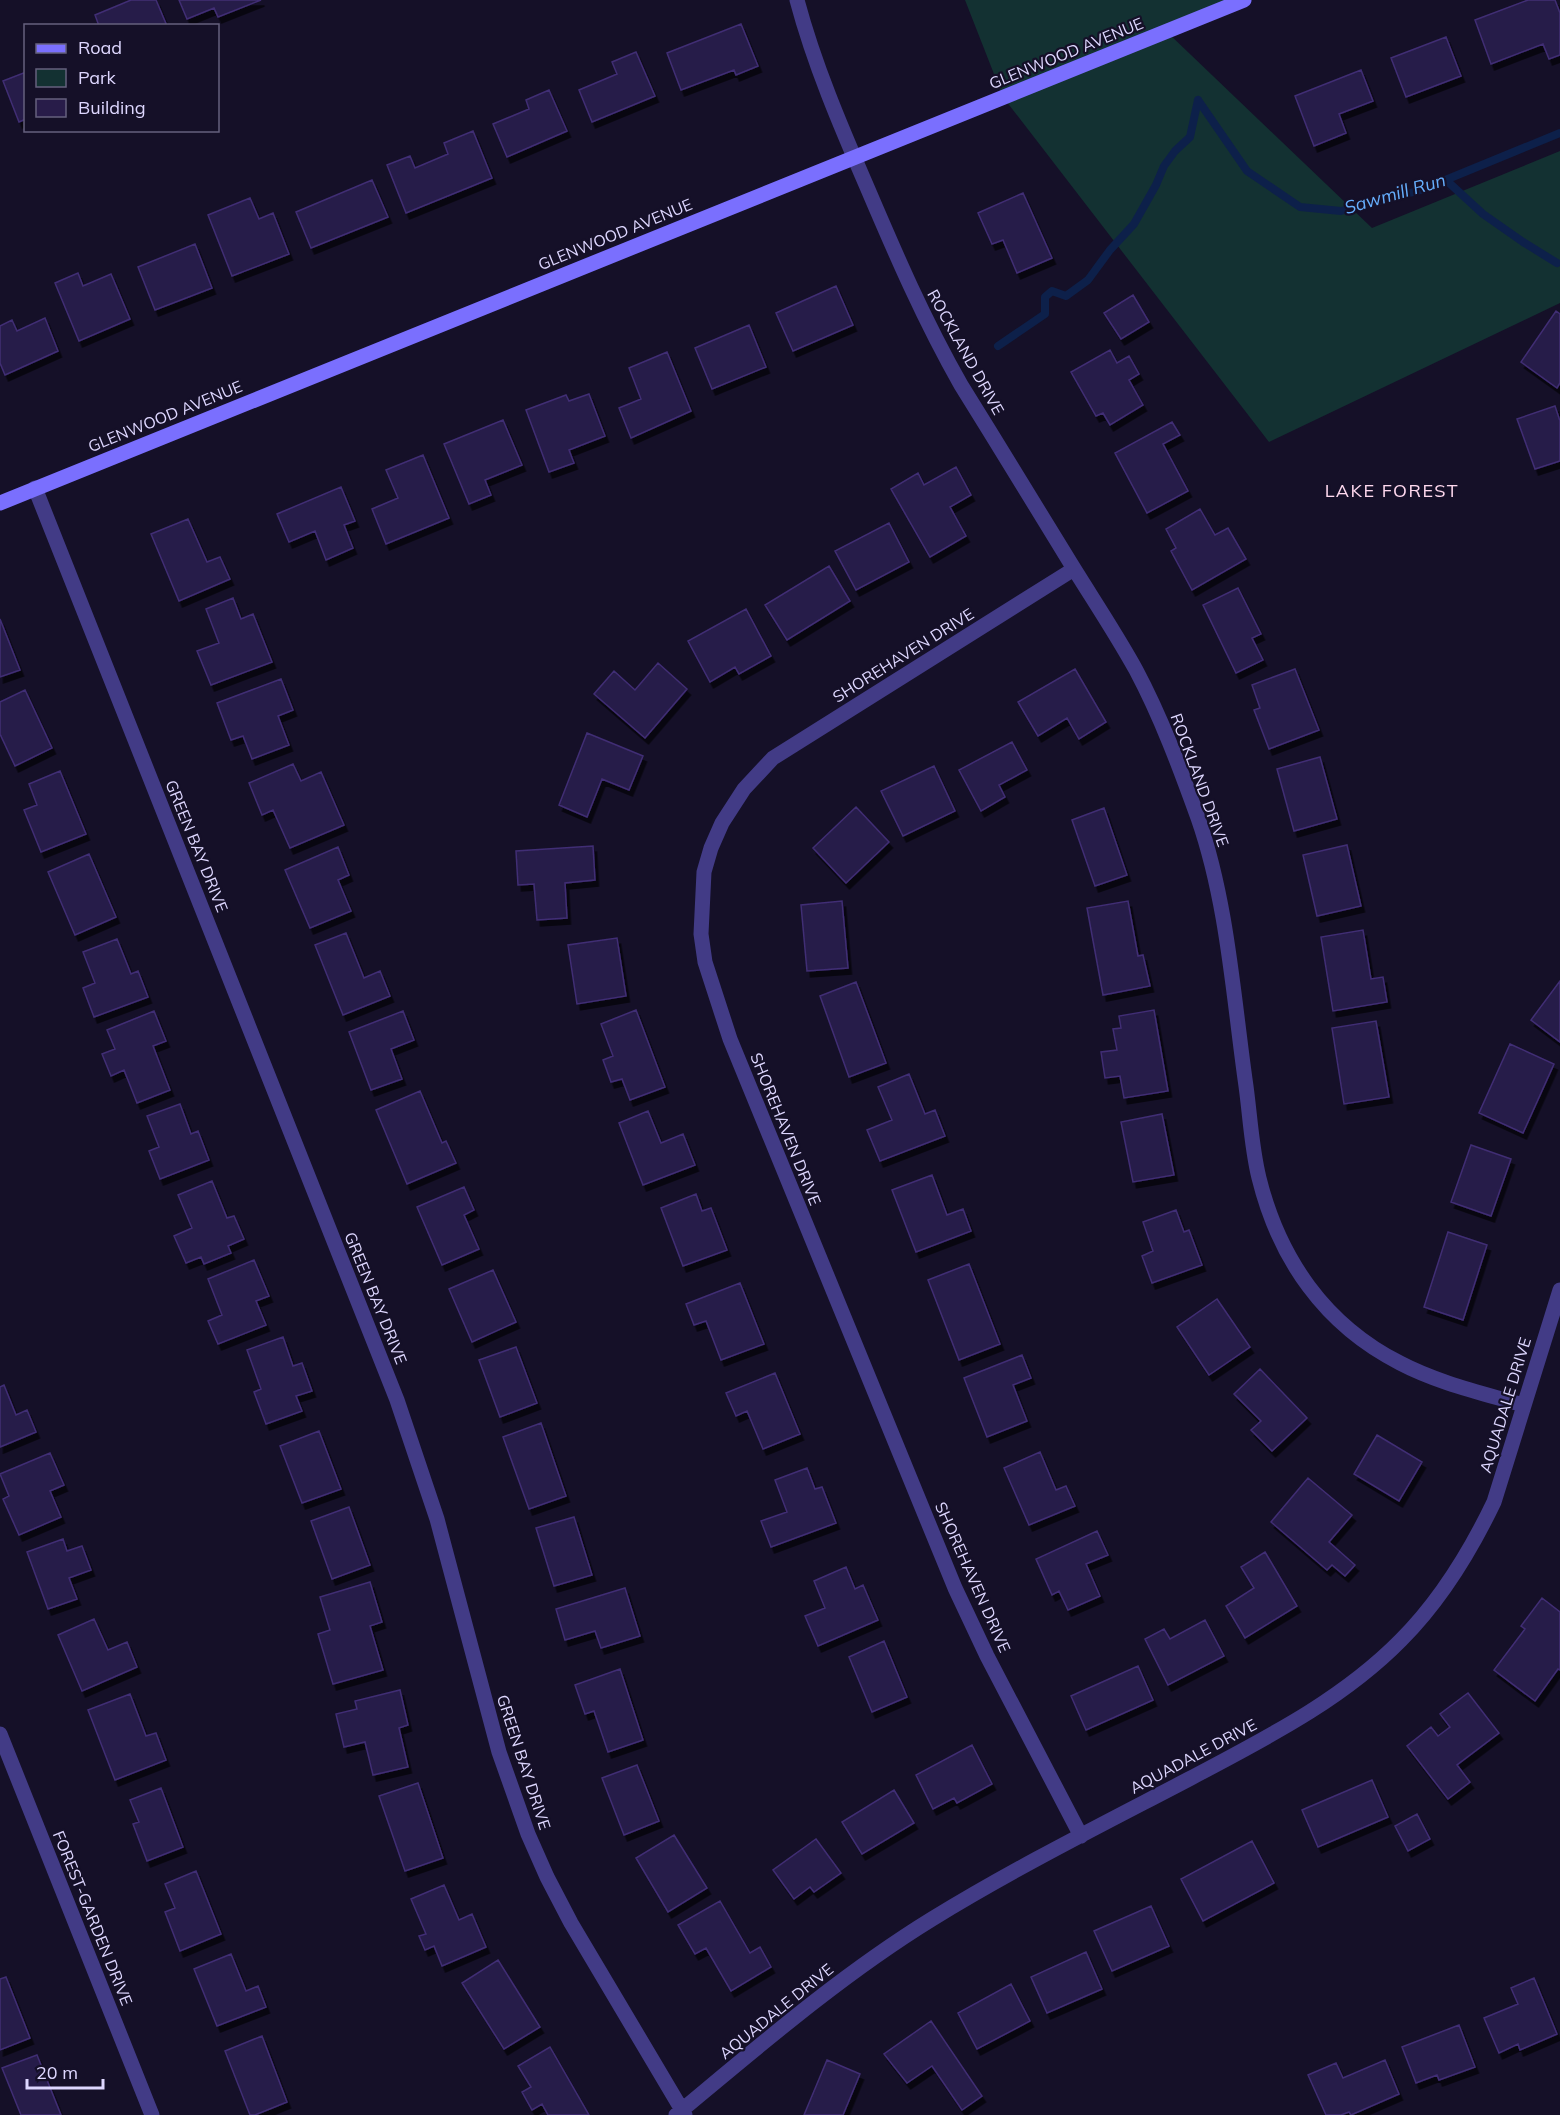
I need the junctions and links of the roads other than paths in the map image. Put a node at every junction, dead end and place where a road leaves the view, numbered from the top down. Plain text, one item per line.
1 (796, 0) edge
2 (1244, 0) edge
3 (854, 158) junction
4 (35, 489) junction
5 (0, 503) edge
6 (1074, 570) junction
7 (1560, 1290) edge
8 (1523, 1406) junction
9 (0, 1734) edge
10 (1081, 1836) junction
11 (681, 2113) edge
12 (152, 2115) edge

1 - 3 street, ROCKLAND DRIVE
2 - 3 street, GLENWOOD AVENUE
3 - 4 street, GLENWOOD AVENUE
3 - 6 street, ROCKLAND DRIVE
4 - 5 street, GLENWOOD AVENUE
4 - 11 street, GREEN BAY DRIVE
6 - 8 street, ROCKLAND DRIVE
6 - 10 street, SHOREHAVEN DRIVE
7 - 8 street, AQUADALE DRIVE
8 - 10 street, AQUADALE DRIVE
9 - 12 street, FOREST-GARDEN DRIVE
10 - 11 street, AQUADALE DRIVE

